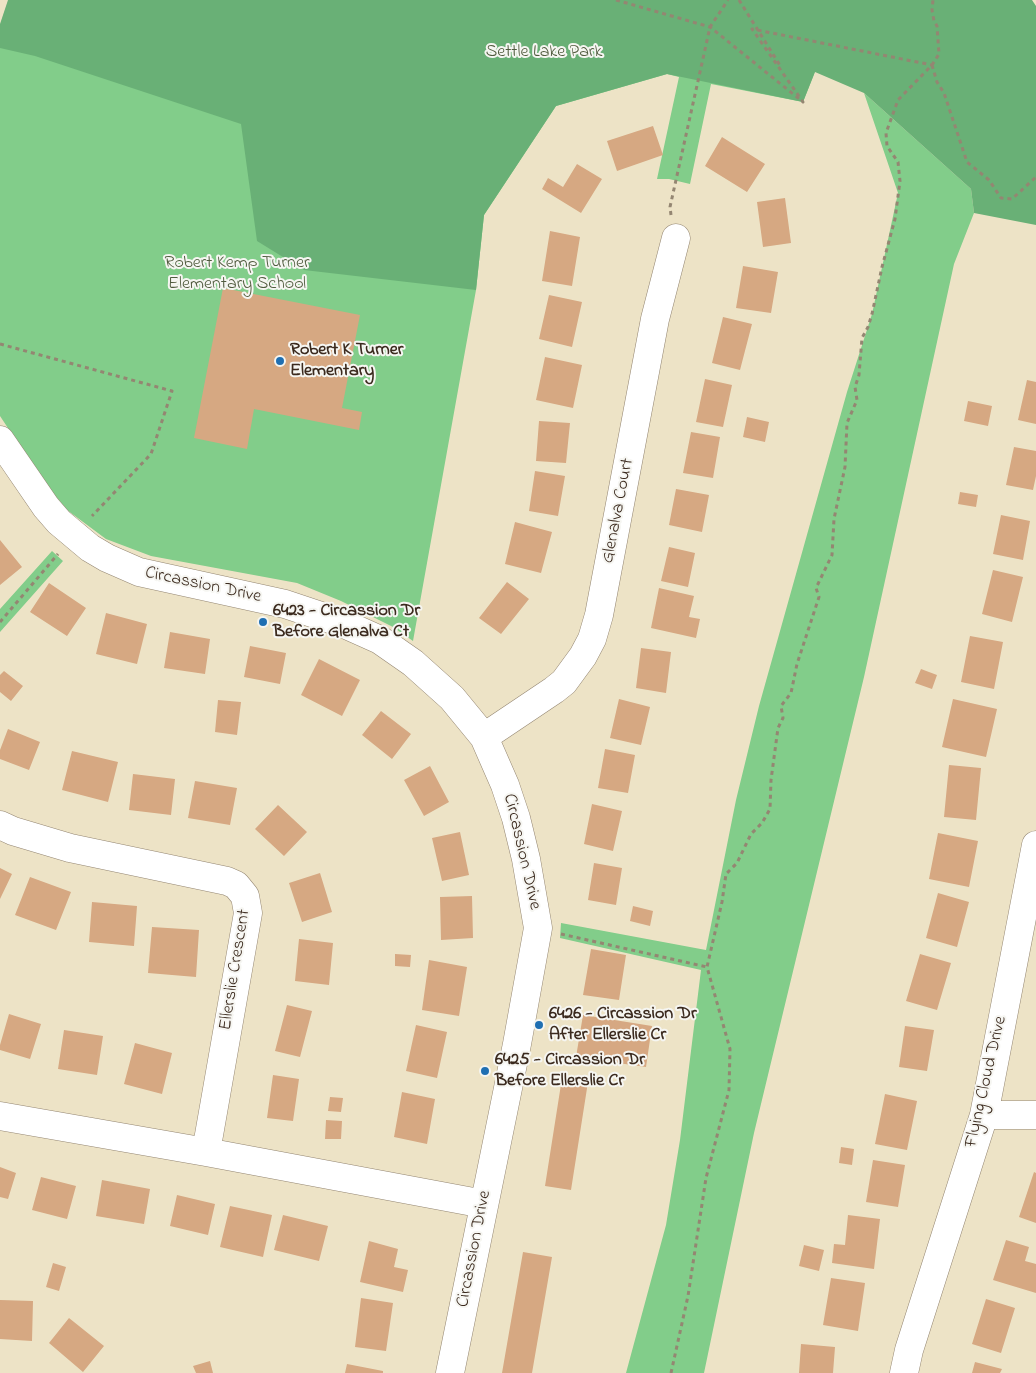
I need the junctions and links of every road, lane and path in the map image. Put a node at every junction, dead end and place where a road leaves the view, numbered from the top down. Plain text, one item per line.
1 (616, 0) edge
2 (728, 0) edge
3 (739, 0) edge
4 (933, 0) edge
5 (710, 27) junction
6 (932, 65) junction
7 (803, 102) junction
8 (1036, 177) edge
9 (676, 238) joint
10 (0, 344) edge
11 (0, 440) edge
12 (74, 535) junction
13 (0, 622) edge
14 (484, 736) junction
15 (0, 825) edge
16 (1036, 845) edge
17 (538, 928) junction
18 (707, 967) junction
19 (984, 1115) junction
20 (1036, 1115) edge
21 (0, 1116) edge
22 (206, 1152) junction
23 (484, 1204) junction
24 (450, 1373) edge
25 (671, 1373) edge
26 (904, 1373) edge

1 - 5 path
2 - 5 path
3 - 7 path
4 - 6 path
5 - 7 path
5 - 9 path
6 - 7 path
6 - 8 path
6 - 18 path
9 - 14 street, Glenalva Court
10 - 12 path
11 - 12 street, Circassion Drive
12 - 13 path
12 - 14 street, Circassion Drive
14 - 17 street, Circassion Drive
15 - 22 street, Ellerslie Crescent
16 - 19 street, Flying Cloud Drive
17 - 18 path
17 - 23 street, Circassion Drive
18 - 25 path
19 - 20 street
19 - 26 street, Flying Cloud Drive
21 - 22 street
22 - 23 street
23 - 24 street, Circassion Drive

